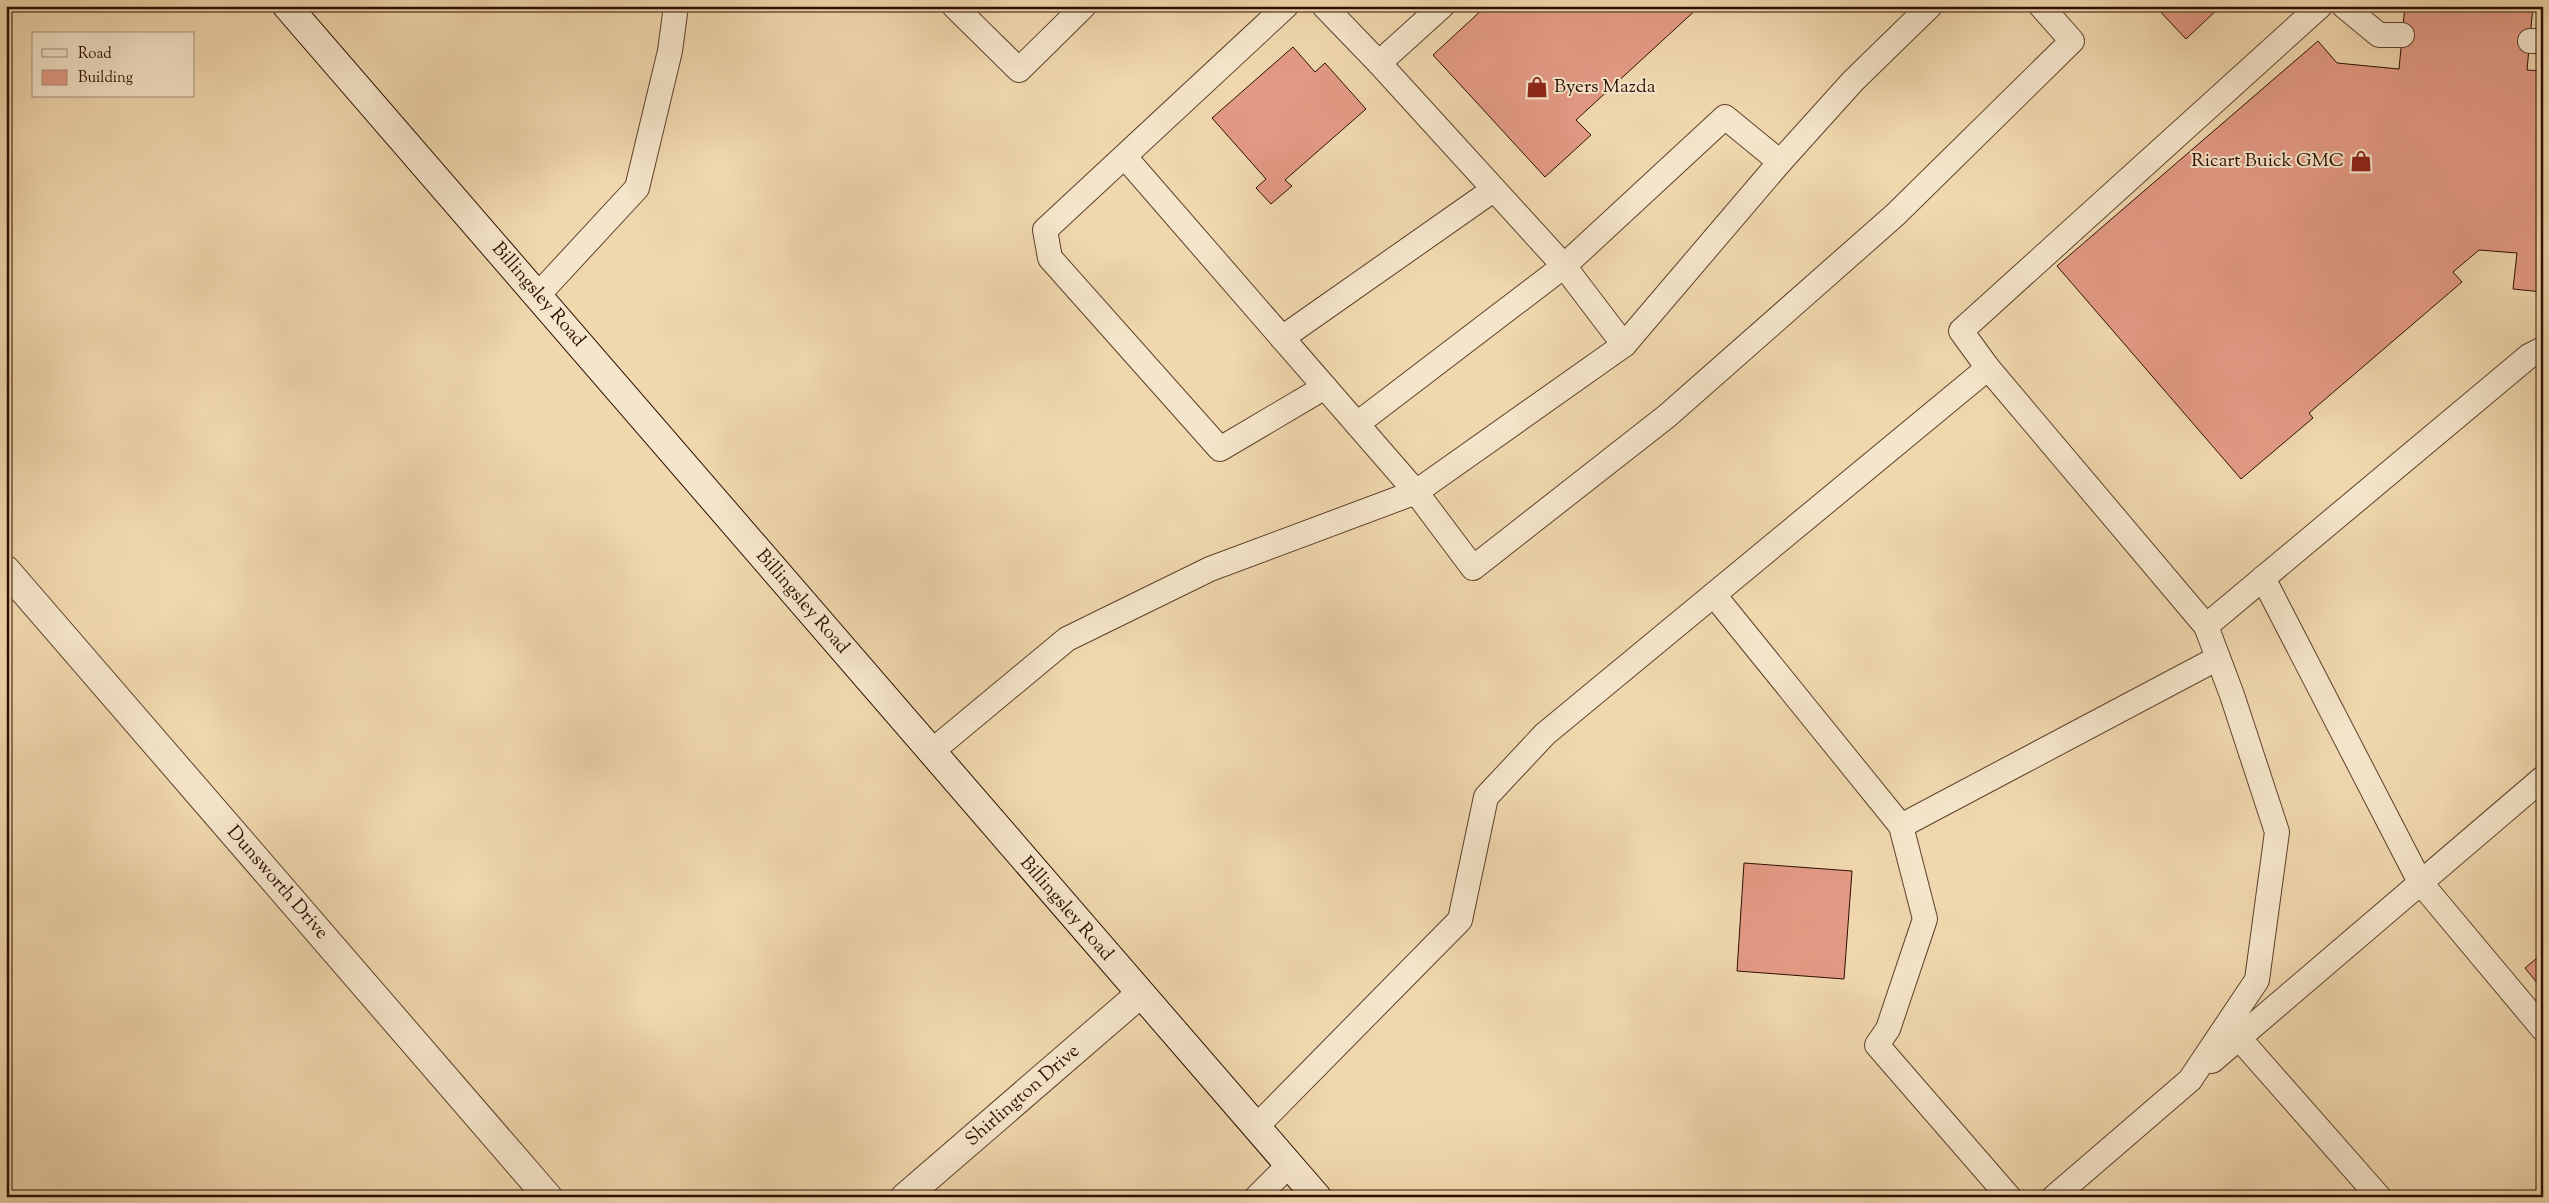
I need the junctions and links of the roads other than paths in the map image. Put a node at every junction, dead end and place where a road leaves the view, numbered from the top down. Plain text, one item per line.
1 (287, 6) edge
2 (676, 6) edge
3 (954, 6) edge
4 (1084, 6) edge
5 (1286, 6) edge
6 (1324, 6) edge
7 (1442, 6) edge
8 (1930, 6) edge
9 (2041, 6) edge
10 (2320, 6) edge
11 (2344, 6) edge
12 (2402, 35) dead end
13 (1379, 63) junction
14 (1125, 157) junction
15 (1780, 162) junction
16 (1493, 190) junction
17 (1564, 266) junction
18 (538, 295) junction
19 (1282, 338) junction
20 (1624, 345) junction
21 (2543, 349) edge
22 (1988, 368) junction
23 (1325, 387) junction
24 (1357, 424) junction
25 (1416, 492) junction
26 (6, 570) edge
27 (2263, 578) junction
28 (1714, 595) junction
29 (2206, 626) junction
30 (2218, 658) junction
31 (931, 752) junction
32 (2543, 778) edge
33 (1901, 826) junction
34 (2420, 882) junction
35 (1140, 994) junction
36 (2543, 1029) edge
37 (2239, 1038) junction
38 (2190, 1080) junction
39 (1256, 1127) junction
40 (1289, 1165) junction
41 (548, 1197) edge
42 (905, 1197) edge
43 (1256, 1197) edge
44 (1317, 1197) edge
45 (2009, 1197) edge
46 (2054, 1197) edge
47 (2379, 1197) edge

1 - 18 street, Billingsley Road
2 - 18 lane
3 - 4 lane
5 - 14 lane
6 - 13 lane
7 - 13 lane
8 - 15 lane
9 - 25 lane
10 - 22 lane
11 - 12 lane
13 - 16 lane
14 - 19 lane
14 - 23 lane
15 - 17 lane
15 - 20 lane
16 - 17 lane
16 - 19 lane
17 - 20 lane
17 - 24 lane
18 - 31 street, Billingsley Road
19 - 23 lane
20 - 25 lane
21 - 27 lane
22 - 28 lane
22 - 29 lane
23 - 24 lane
24 - 25 lane
25 - 31 lane
26 - 41 street, Dunsworth Drive
27 - 29 lane
27 - 34 lane
28 - 33 lane
28 - 39 lane
29 - 30 lane
30 - 33 lane
30 - 38 lane
31 - 35 street, Billingsley Road
32 - 34 lane
33 - 45 lane
34 - 36 lane
34 - 37 lane
35 - 39 street, Billingsley Road
35 - 42 street, Shirlington Drive
37 - 38 lane
37 - 47 lane
38 - 46 lane
39 - 40 street, Billingsley Road
40 - 43 lane
40 - 44 street, Billingsley Road

